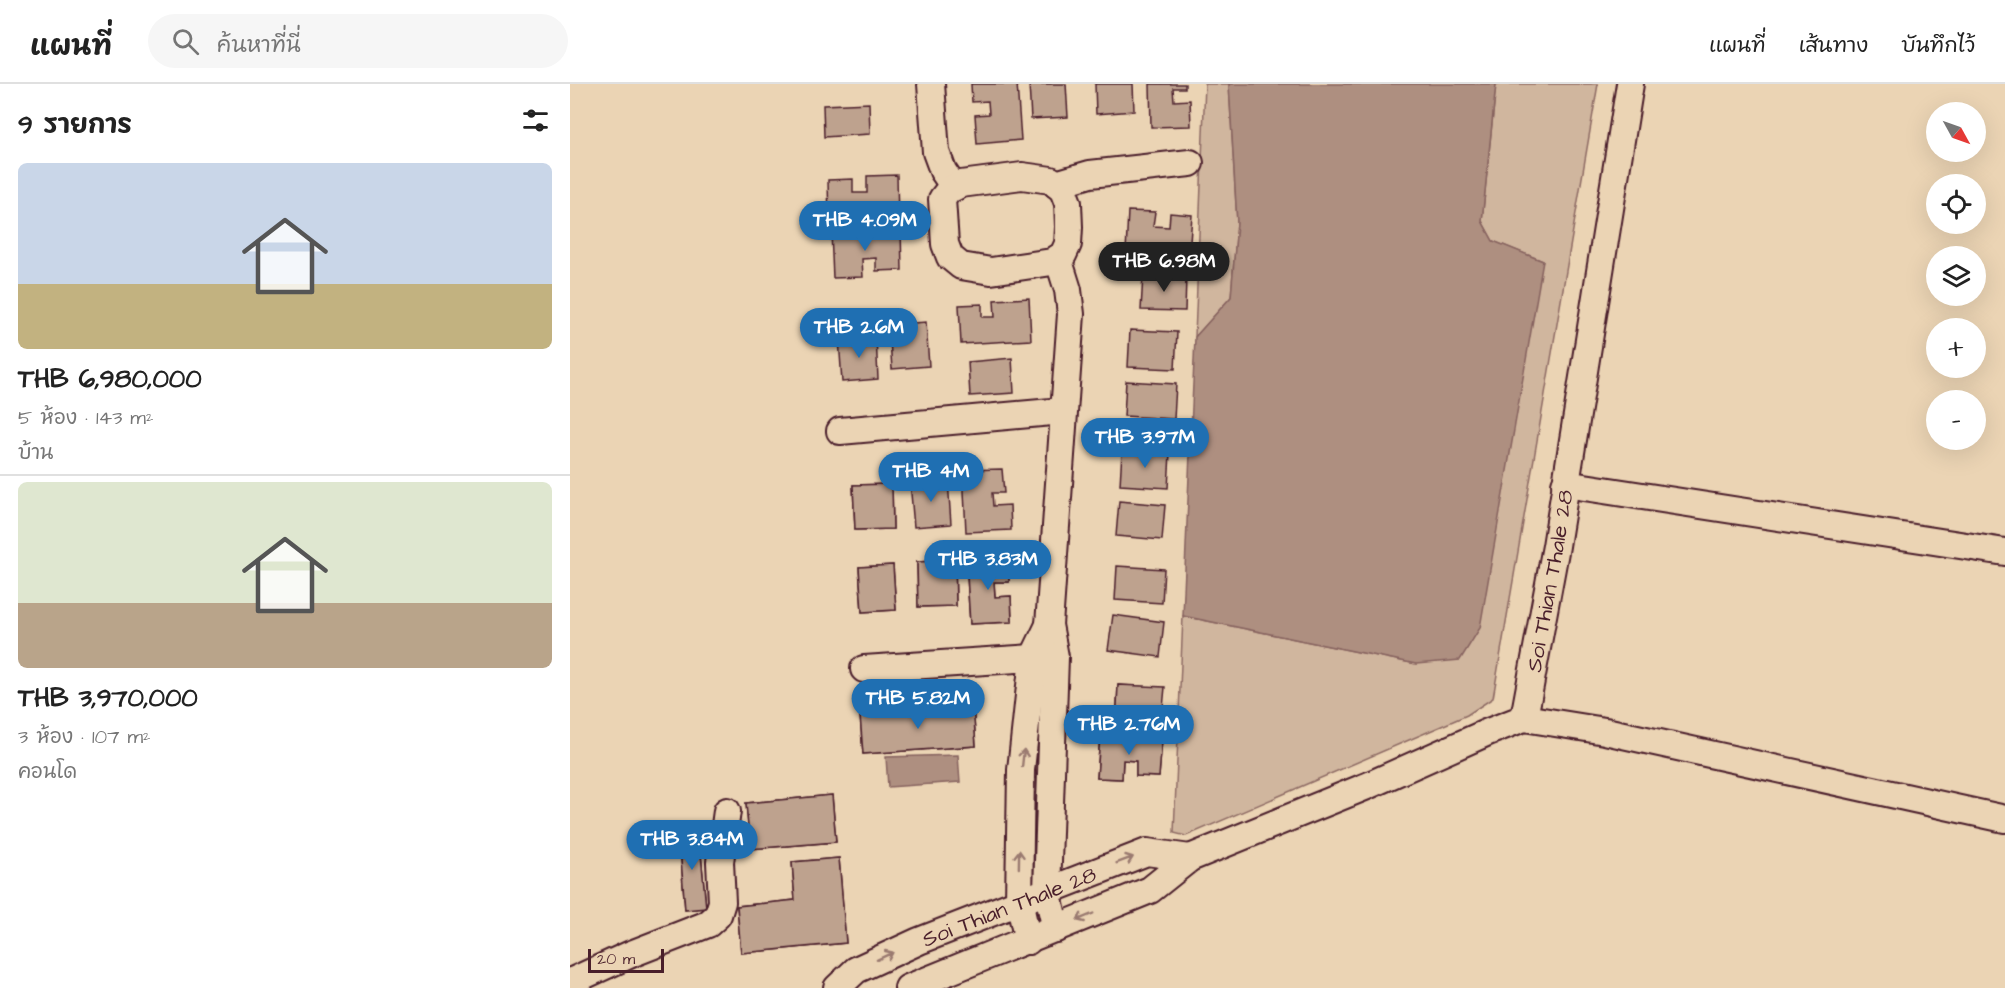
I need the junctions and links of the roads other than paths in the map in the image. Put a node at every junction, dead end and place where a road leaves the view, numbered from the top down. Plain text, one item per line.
1 (931, 84) edge
2 (1630, 84) edge
3 (1190, 163) dead end
4 (1056, 184) junction
5 (954, 187) junction
6 (1058, 258) junction
7 (1063, 411) junction
8 (840, 431) dead end
9 (1565, 484) junction
10 (2005, 552) edge
11 (1044, 658) junction
12 (864, 669) dead end
13 (1524, 718) junction
14 (727, 811) dead end
15 (2005, 819) edge
16 (1190, 858) junction
17 (1047, 891) junction
18 (1019, 901) junction
19 (1056, 929) junction
20 (1028, 941) junction
21 (570, 982) edge
22 (837, 988) edge
23 (908, 988) edge

1 - 5 street
2 - 9 street, Soi Thian Thale 28
3 - 4 street
4 - 5 street
4 - 6 street
5 - 6 street
6 - 7 street
7 - 8 street
7 - 11 street
9 - 10 street
9 - 13 street, Soi Thian Thale 28
11 - 12 street
11 - 17 street
18 -> 11 street
13 - 15 street
13 - 16 street, Soi Thian Thale 28
14 - 21 street
17 -> 16 street, Soi Thian Thale 28
16 -> 19 street, Soi Thian Thale 28
17 - 18 street, Soi Thian Thale 28
17 - 19 street
18 - 20 street
22 -> 18 street, Soi Thian Thale 28
19 - 20 street, Soi Thian Thale 28
20 - 23 street, Soi Thian Thale 28

